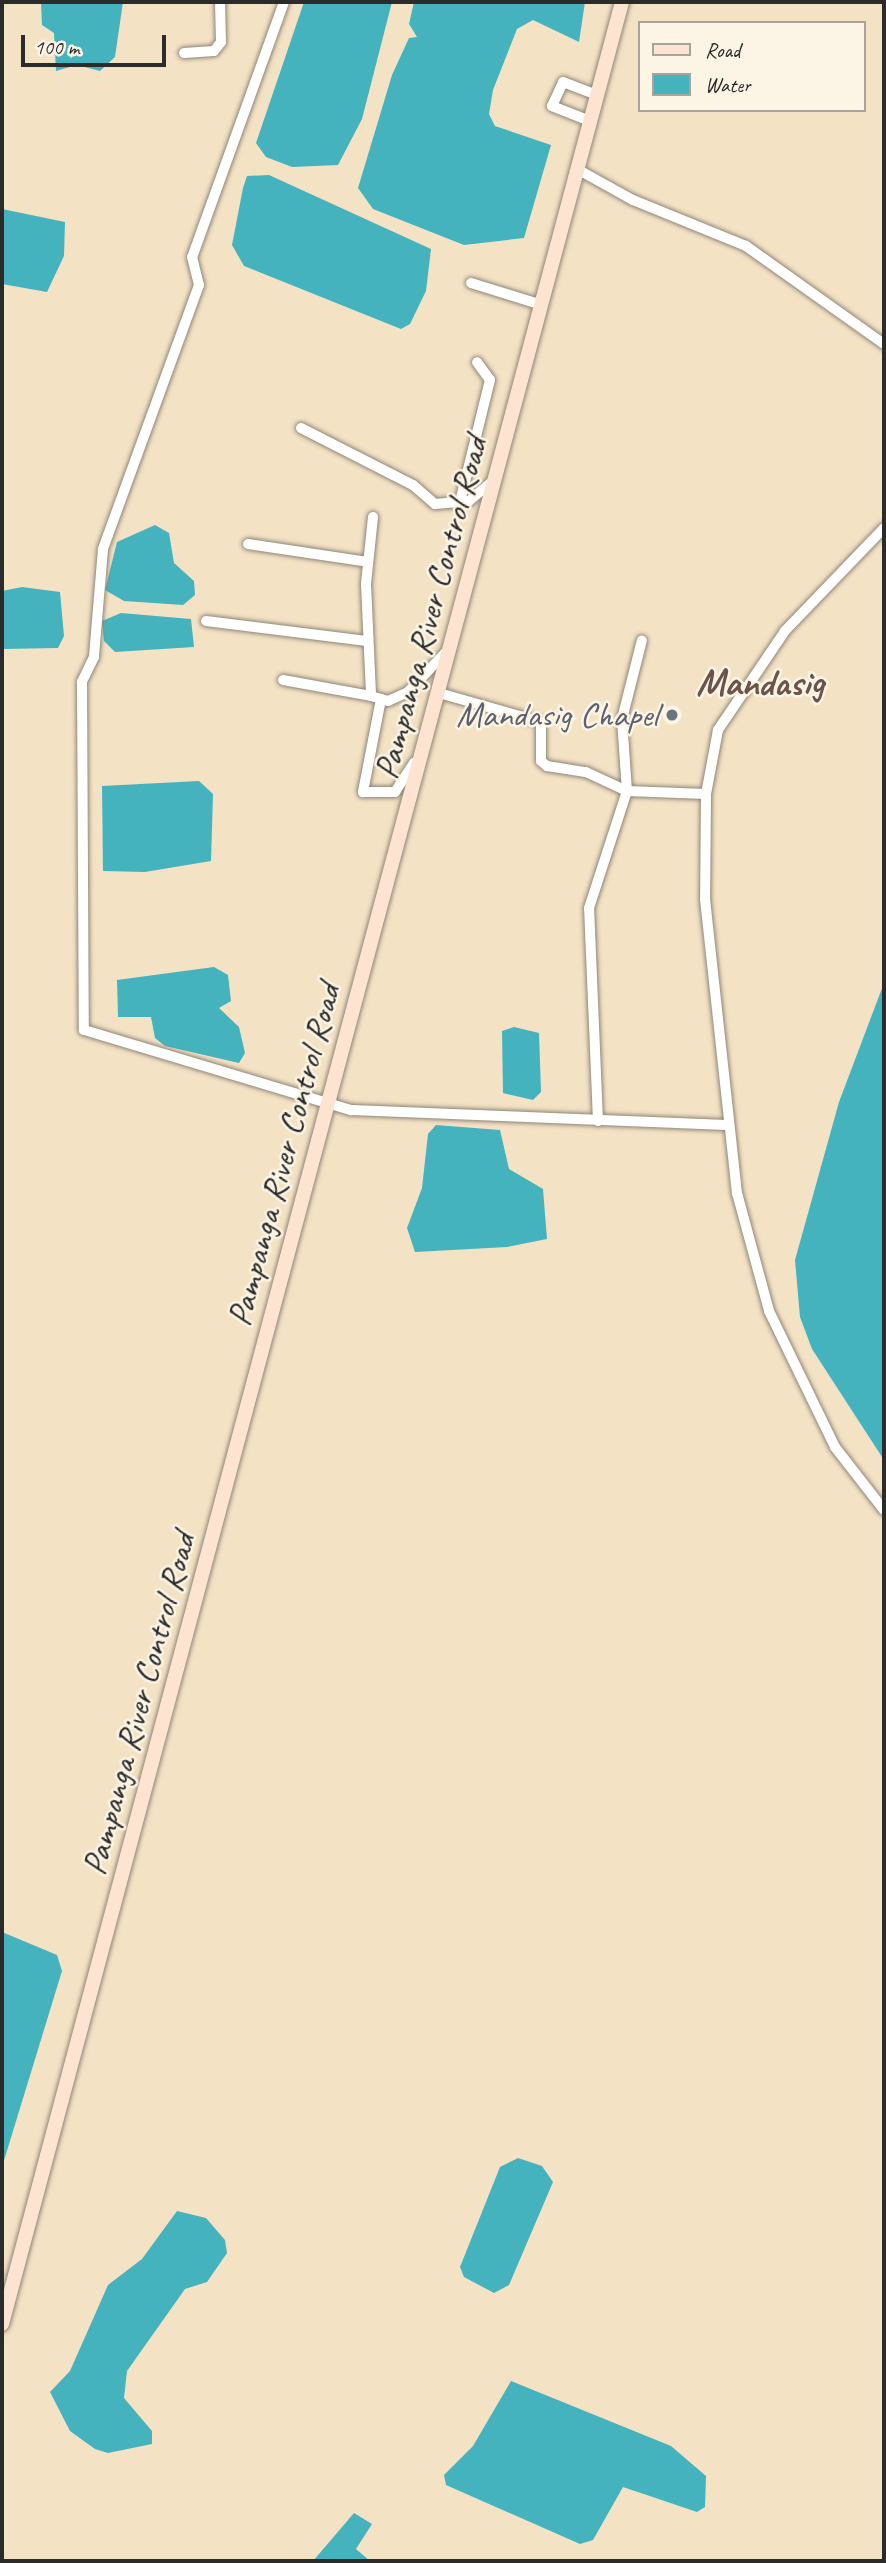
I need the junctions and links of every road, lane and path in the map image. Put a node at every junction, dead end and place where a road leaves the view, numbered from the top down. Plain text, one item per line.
1 (220, 2) edge
2 (284, 2) edge
3 (622, 2) edge
4 (184, 53) dead end
5 (597, 95) junction
6 (590, 121) junction
7 (577, 169) junction
8 (471, 283) dead end
9 (542, 305) junction
10 (884, 344) edge
11 (477, 362) dead end
12 (301, 428) dead end
13 (496, 478) junction
14 (459, 506) junction
15 (373, 517) dead end
16 (884, 528) edge
17 (248, 544) dead end
18 (368, 562) junction
19 (206, 621) dead end
20 (642, 640) dead end
21 (367, 641) junction
22 (451, 647) junction
23 (283, 680) dead end
24 (439, 693) junction
25 (376, 698) junction
26 (424, 748) junction
27 (627, 791) junction
28 (706, 794) junction
29 (328, 1104) junction
30 (598, 1121) junction
31 (728, 1125) junction
32 (884, 1510) edge
33 (2, 2324) edge

1 - 4 street
2 - 29 street
3 - 5 main road, Pampanga River Control Road
5 - 6 main road, Pampanga River Control Road
5 - 6 street
6 - 7 main road, Pampanga River Control Road
7 - 9 main road, Pampanga River Control Road
7 - 10 street
8 - 9 street
9 - 13 main road, Pampanga River Control Road
11 - 14 street
12 - 14 street
13 - 14 street
13 - 22 main road, Pampanga River Control Road
15 - 18 street
16 - 28 street
17 - 18 street
18 - 21 street
19 - 21 street
20 - 27 street
21 - 25 street
22 - 24 main road, Pampanga River Control Road
22 - 25 street
23 - 25 street
24 - 26 main road, Pampanga River Control Road
24 - 27 street
25 - 26 street
26 - 29 main road, Pampanga River Control Road
27 - 28 street
27 - 30 street
28 - 31 street
29 - 30 street
29 - 33 main road, Pampanga River Control Road
30 - 31 street
31 - 32 street

